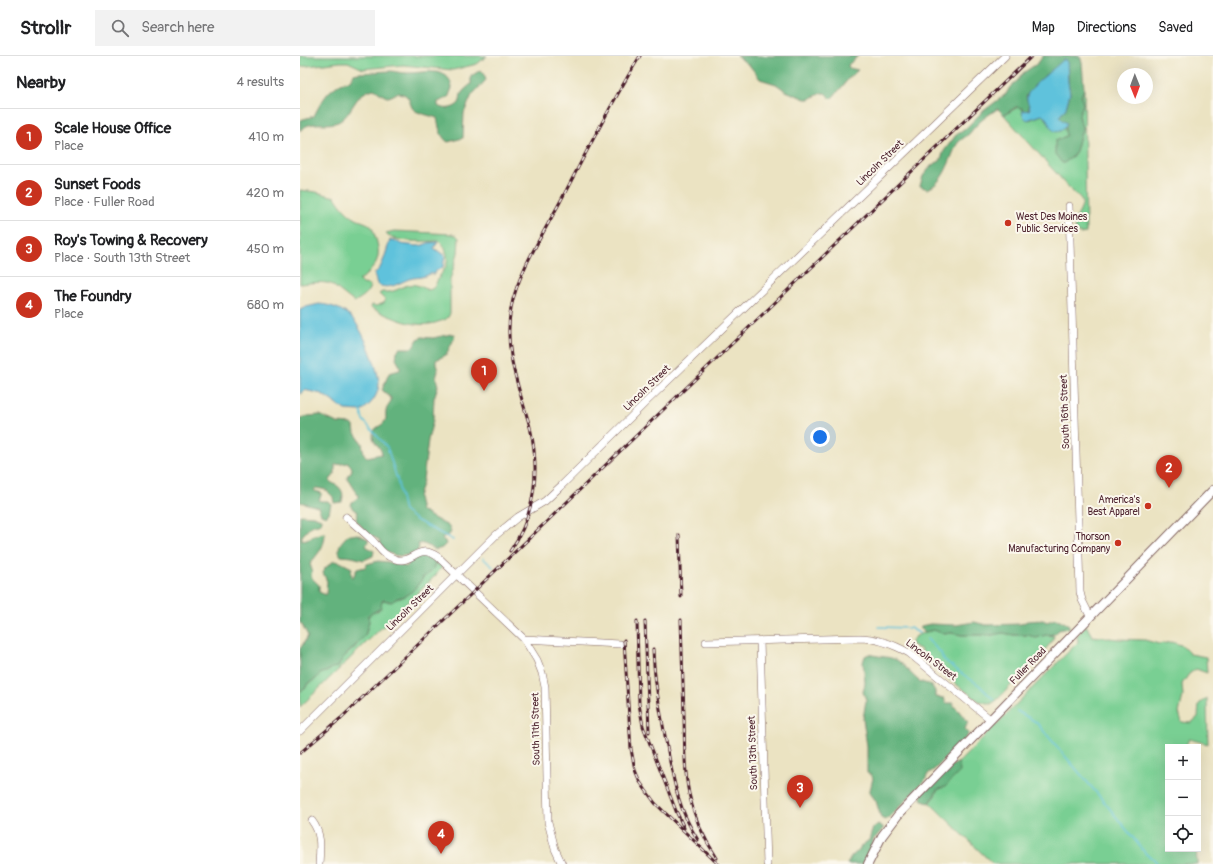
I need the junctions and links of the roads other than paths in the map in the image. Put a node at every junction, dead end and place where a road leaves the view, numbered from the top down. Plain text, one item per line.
1 (1005, 56) edge
2 (1069, 206) dead end
3 (1213, 490) edge
4 (346, 517) dead end
5 (458, 575) junction
6 (1090, 616) junction
7 (524, 639) junction
8 (760, 641) junction
9 (706, 642) dead end
10 (620, 644) dead end
11 (990, 719) junction
12 (300, 731) edge
13 (312, 821) dead end
14 (320, 864) edge
15 (562, 864) edge
16 (767, 864) edge
17 (868, 864) edge

1 - 5 street, Lincoln Street
2 - 6 street, South 16th Street
3 - 6 street, Fuller Road
4 - 5 street, South 11th Street
5 - 7 street, South 11th Street
5 - 12 street, Lincoln Street
6 - 11 street, Fuller Road
7 - 10 street
7 - 15 street, South 11th Street
8 - 9 street, Lincoln Street
8 - 11 street, Lincoln Street
8 - 16 street, South 13th Street
11 - 17 street, Fuller Road
13 - 14 street

